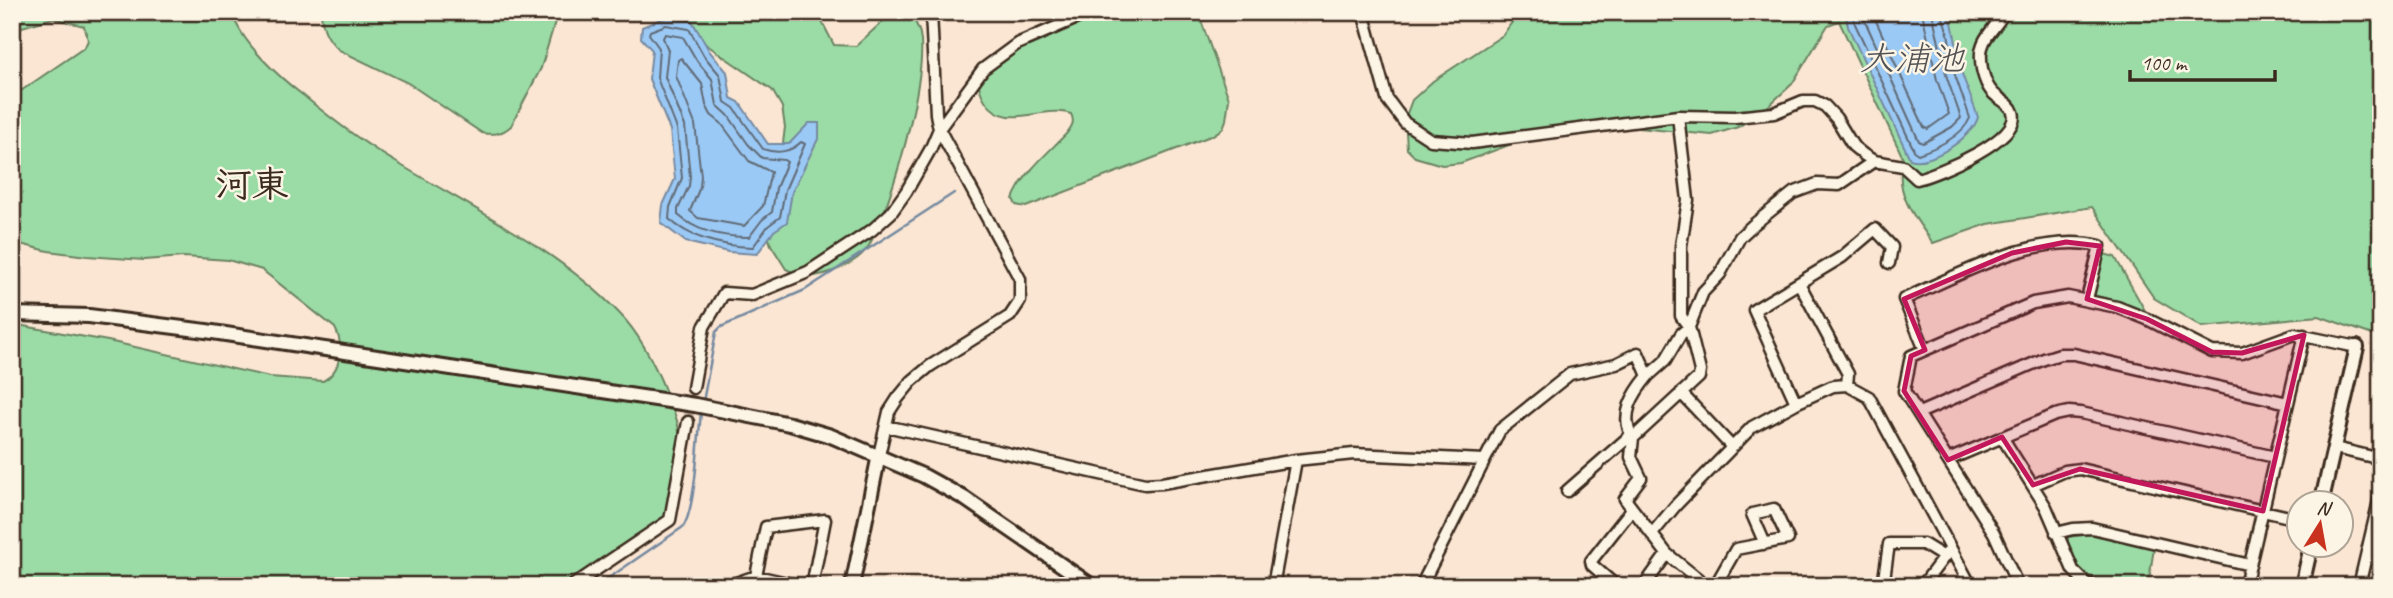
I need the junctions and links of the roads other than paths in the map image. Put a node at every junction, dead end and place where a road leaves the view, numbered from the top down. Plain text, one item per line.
1 (931, 12) edge
2 (1091, 12) edge
3 (1363, 12) edge
4 (2004, 12) edge
5 (1678, 116) junction
6 (939, 129) junction
7 (1874, 161) junction
8 (1889, 263) dead end
9 (1799, 283) junction
10 (2087, 299) junction
11 (12, 314) edge
12 (1689, 327) junction
13 (2304, 335) junction
14 (2357, 347) joint
15 (1925, 350) junction
16 (1648, 376) junction
17 (1847, 385) junction
18 (693, 388) tunnel mouth
19 (1681, 393) junction
20 (1796, 403) junction
21 (2288, 403) junction
22 (1919, 413) junction
23 (688, 422) tunnel mouth
24 (886, 426) junction
25 (1632, 437) junction
26 (2002, 437) junction
27 (1732, 447) junction
28 (2335, 448) junction
29 (879, 455) junction
30 (2275, 457) junction
31 (1296, 460) junction
32 (1484, 460) junction
33 (1948, 460) junction
34 (2381, 460) edge
35 (2033, 485) junction
36 (2324, 490) edge
37 (1567, 491) dead end
38 (2381, 492) edge
39 (1632, 509) junction
40 (2263, 511) junction
41 (2284, 516) edge
42 (2056, 533) junction
43 (1652, 534) junction
44 (1765, 544) dead end
45 (1951, 547) junction
46 (2368, 548) junction
47 (1667, 554) junction
48 (1944, 557) junction
49 (2308, 560) edge
50 (2250, 565) junction
51 (2381, 569) edge
52 (755, 581) edge
53 (572, 586) edge
54 (727, 586) edge
55 (801, 586) edge
56 (812, 586) edge
57 (852, 586) edge
58 (1092, 586) edge
59 (1273, 586) edge
60 (1421, 586) edge
61 (1616, 586) edge
62 (1644, 586) edge
63 (1707, 586) edge
64 (1715, 586) edge
65 (1883, 586) edge
66 (1922, 586) edge
67 (1971, 586) edge
68 (2018, 586) edge
69 (2098, 586) edge
70 (2245, 586) edge
71 (2302, 586) edge
72 (2359, 586) edge

1 - 6 street
2 - 6 street
3 - 5 street
4 - 7 street
5 - 7 street
5 - 12 street
6 - 18 street
6 - 24 street
7 - 12 street
8 - 9 street
9 - 17 street
9 - 20 street
10 - 13 street
10 - 15 street
10 - 15 street
11 - 29 street
12 - 16 street
12 - 19 street
13 - 14 street
13 - 21 street
14 - 28 street
15 - 22 street
16 - 25 street
16 - 32 street
17 - 20 street
17 - 45 street
19 - 25 street
19 - 27 street
20 - 27 street
21 - 22 street
21 - 30 street
22 - 33 street
23 - 53 street
24 - 29 street
24 - 31 street
25 - 37 street
25 - 39 street
26 - 30 street
26 - 33 street
26 - 35 street
27 - 43 street
28 - 34 street
28 - 36 street
29 - 57 street
29 - 58 street
30 - 40 street
31 - 32 street
31 - 59 street
32 - 60 street
33 - 68 street
35 - 40 street
35 - 42 street
38 - 46 street
39 - 43 street
39 - 61 street
40 - 41 street
40 - 50 street
42 - 50 street
42 - 69 street
43 - 47 street
44 - 64 street
45 - 48 street
45 - 67 street
46 - 51 street
46 - 72 street
47 - 62 street
47 - 63 street
48 - 65 street
48 - 66 street
49 - 71 street
50 - 70 street
52 - 54 street
52 - 55 street
52 - 56 street

